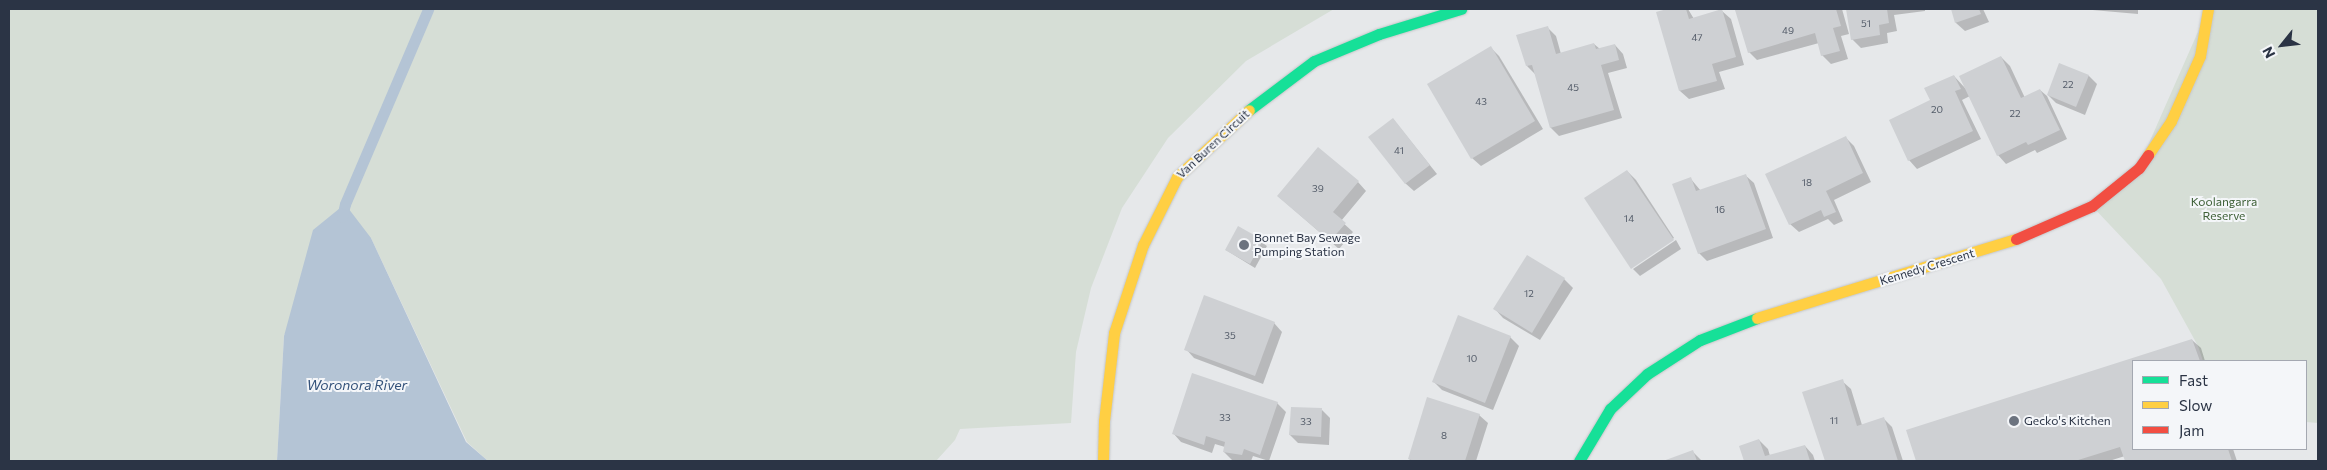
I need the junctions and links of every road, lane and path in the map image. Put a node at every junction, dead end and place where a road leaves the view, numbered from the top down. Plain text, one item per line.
1 (1461, 9) edge
2 (2208, 9) edge
3 (1103, 461) edge
4 (1579, 461) edge

1 - 3 street, Van Buren Circuit
2 - 4 street, Kennedy Crescent

